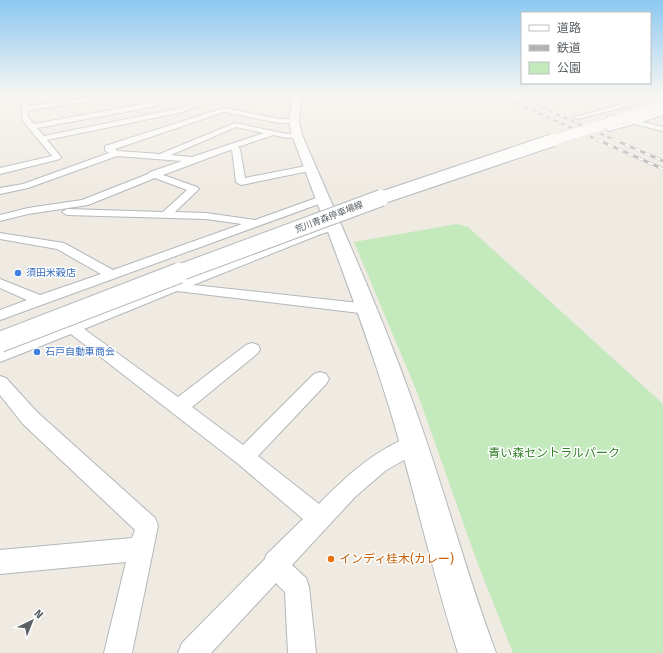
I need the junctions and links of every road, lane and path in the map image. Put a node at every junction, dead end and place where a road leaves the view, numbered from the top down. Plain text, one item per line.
1 (40, 125) edge
2 (107, 125) edge
3 (177, 125) edge
4 (234, 125) edge
5 (237, 125) edge
6 (295, 125) edge
7 (579, 125) edge
8 (597, 125) edge
9 (621, 125) edge
10 (647, 125) edge
11 (32, 127) joint
12 (609, 129) dead end
13 (663, 129) edge
14 (273, 133) junction
15 (297, 136) junction
16 (41, 139) junction
17 (231, 147) junction
18 (116, 153) junction
19 (163, 156) junction
20 (194, 159) junction
21 (311, 168) junction
22 (0, 171) edge
23 (153, 174) junction
24 (0, 191) edge
25 (323, 199) junction
26 (28, 211) junction
27 (165, 215) junction
28 (0, 218) edge
29 (257, 223) junction
30 (334, 227) junction
31 (0, 236) edge
32 (112, 276) junction
33 (0, 283) edge
34 (173, 287) junction
35 (41, 301) junction
36 (368, 309) junction
37 (0, 315) edge
38 (72, 327) junction
39 (0, 328) edge
40 (0, 342) edge
41 (252, 349) dead end
42 (0, 356) edge
43 (320, 380) dead end
44 (0, 383) edge
45 (178, 408) junction
46 (414, 444) junction
47 (244, 457) junction
48 (319, 518) junction
49 (141, 549) junction
50 (0, 562) edge
51 (275, 564) junction
52 (118, 653) edge
53 (192, 653) edge
54 (302, 653) edge
55 (477, 653) edge

1 - 11 street
2 - 16 street
3 - 18 street
4 - 19 street
5 - 14 street
6 - 15 main road
7 - 39 main road, 荒川青森停車場線
8 - 40 main road, 荒川青森停車場線, bridge
9 - 12 street
10 - 13 street
11 - 16 street
14 - 15 street
14 - 17 street
15 - 21 main road
16 - 22 street
17 - 20 street
17 - 21 street
18 - 19 street
18 - 24 street
19 - 20 street
20 - 23 street
21 - 25 main road
23 - 26 street
23 - 27 street
25 - 29 street
25 - 30 main road
26 - 27 street
26 - 28 street
27 - 29 street
29 - 32 street
30 - 34 street
30 - 36 main road
31 - 32 street
32 - 35 street
33 - 35 street
34 - 36 street
34 - 38 street
35 - 37 street
36 - 46 main road
38 - 42 street
38 - 45 street
41 - 45 street
43 - 47 street
44 - 49 street
45 - 47 street
46 - 48 street
46 - 55 main road
47 - 48 street
48 - 51 street
49 - 50 street
49 - 52 street
51 - 53 street
51 - 54 street

